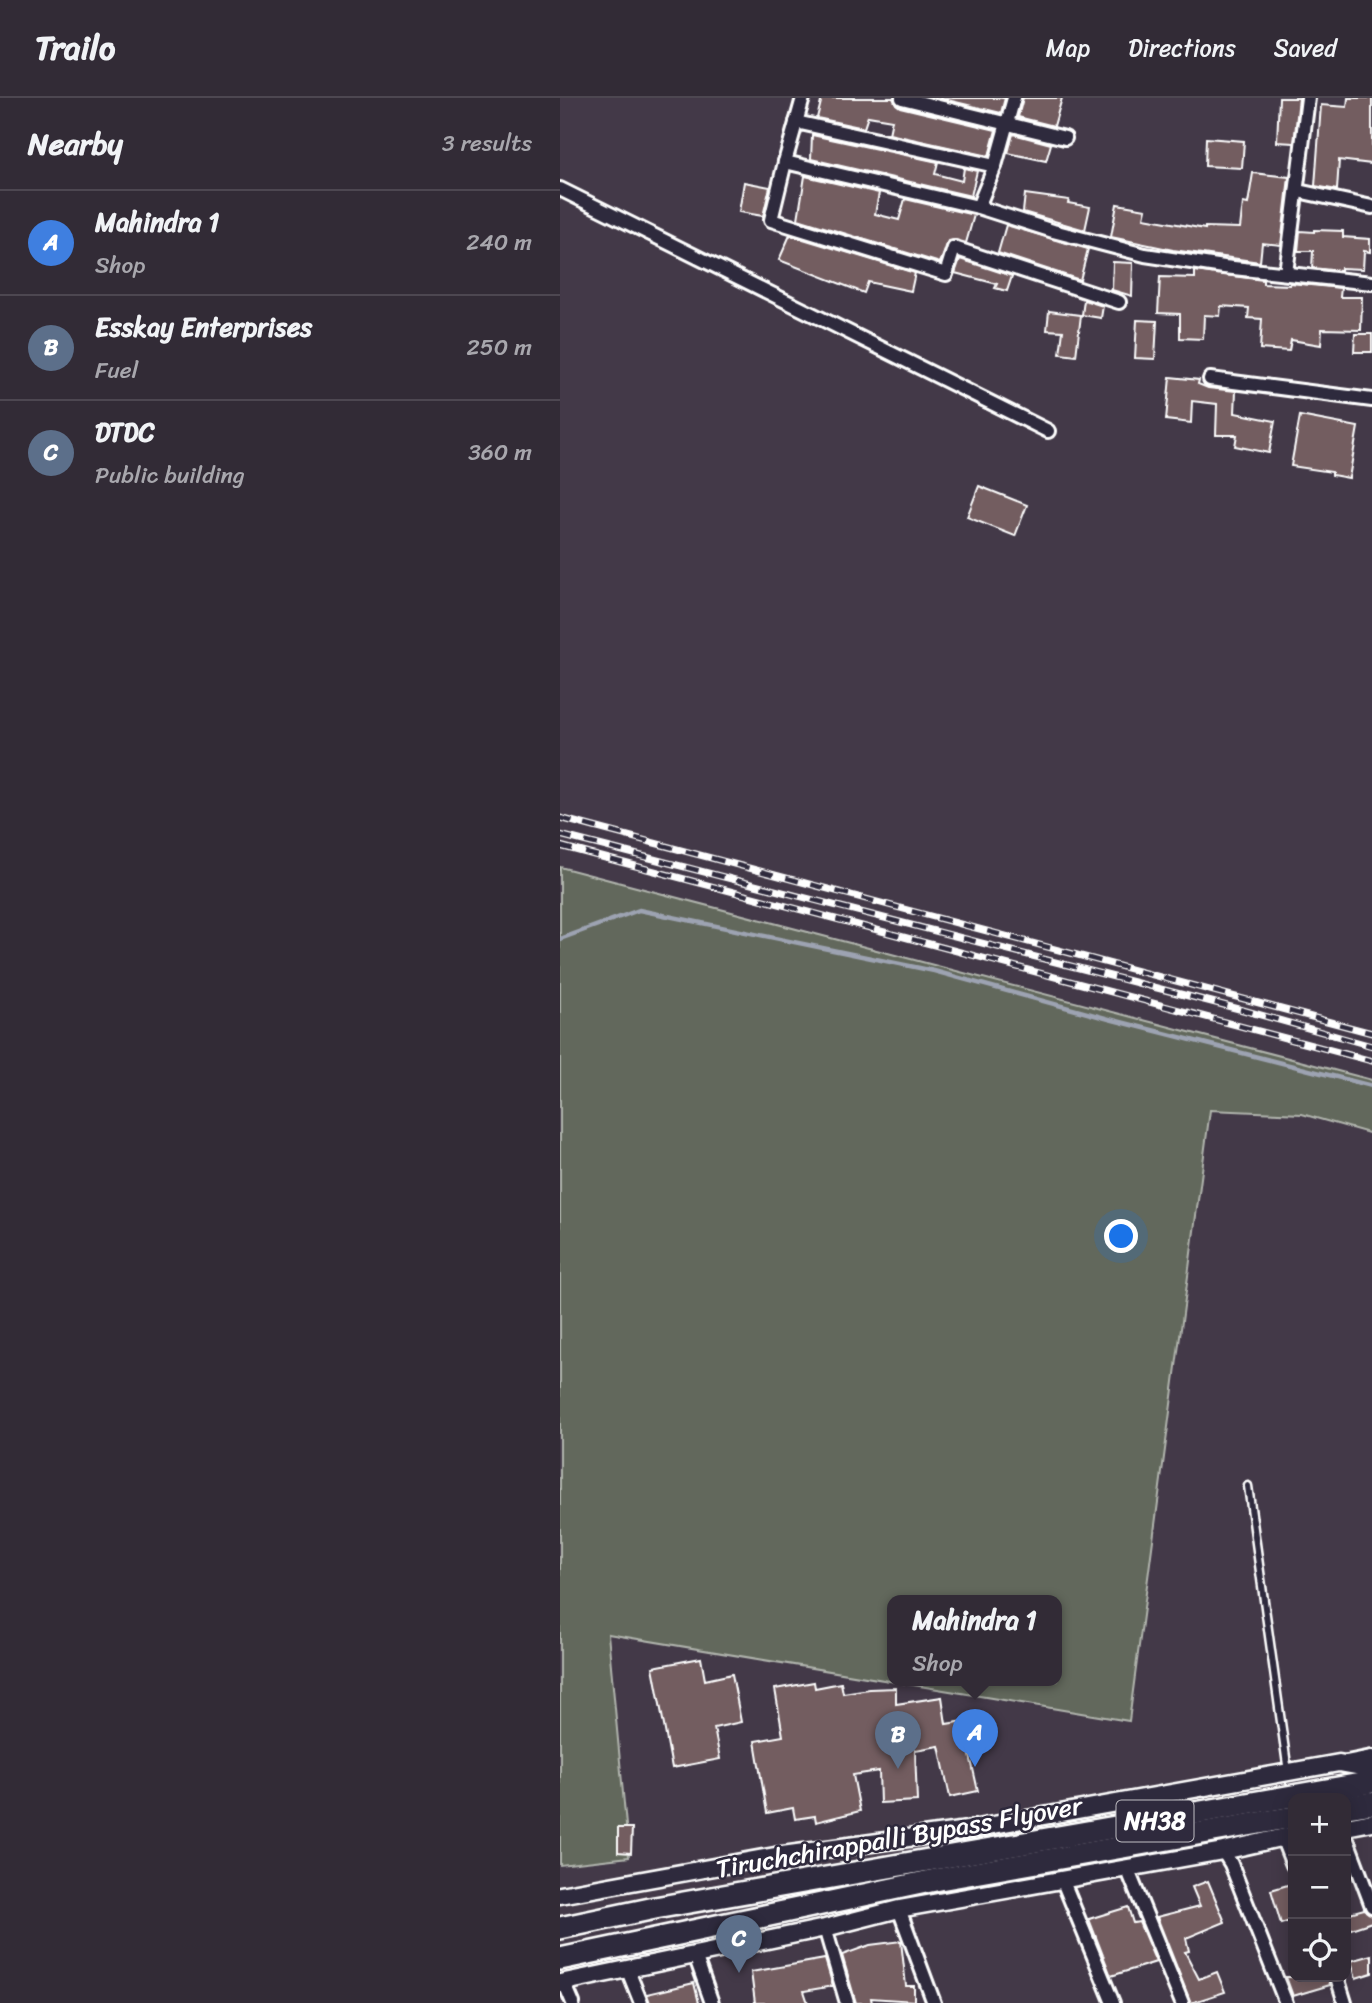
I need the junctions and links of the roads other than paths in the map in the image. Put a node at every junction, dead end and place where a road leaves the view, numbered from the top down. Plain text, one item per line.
1 (803, 98) edge
2 (902, 98) edge
3 (1014, 98) edge
4 (1308, 98) edge
5 (796, 122) junction
6 (1007, 124) junction
7 (1065, 138) dead end
8 (785, 162) junction
9 (996, 166) junction
10 (560, 189) edge
11 (1298, 191) junction
12 (978, 207) junction
13 (1372, 207) edge
14 (1286, 274) junction
15 (1372, 283) edge
16 (1119, 302) dead end
17 (1210, 379) dead end
18 (1372, 400) edge
19 (1048, 431) dead end
20 (1248, 1486) dead end
21 (1372, 1757) edge
22 (1339, 1763) junction
23 (1372, 1769) edge
24 (1289, 1773) junction
25 (1372, 1782) edge
26 (1372, 1803) edge
27 (1351, 1806) edge
28 (1288, 1818) edge
29 (1372, 1822) edge
30 (1351, 1826) edge
31 (1288, 1836) edge
32 (1223, 1850) junction
33 (1351, 1850) edge
34 (1127, 1868) junction
35 (1062, 1879) junction
36 (560, 1895) edge
37 (1372, 1906) edge
38 (899, 1909) junction
39 (560, 1928) edge
40 (825, 1928) junction
41 (695, 1955) junction
42 (560, 1959) edge
43 (627, 1968) junction
44 (1338, 1982) edge
45 (562, 1983) edge
46 (573, 2003) edge
47 (641, 2003) edge
48 (712, 2003) edge
49 (847, 2003) edge
50 (934, 2003) edge
51 (1113, 2003) edge
52 (1182, 2003) edge
53 (1286, 2003) edge
54 (1345, 2003) edge

1 - 5 street
2 - 6 street
3 - 6 street
4 - 11 street
5 - 8 street
5 - 9 street
6 - 7 street
6 - 9 street
8 - 12 street
8 - 16 street
9 - 12 street
10 - 19 street
11 - 13 street
11 - 14 street
12 - 14 street
14 - 15 street
17 - 18 street
20 - 24 lane
21 - 22 street
22 - 23 street
22 - 24 street
24 - 36 street
25 - 39 highway, Tiruchchirappalli Bypass Flyover / NH38
26 - 27 highway
28 - 42 highway, Tiruchchirappalli Bypass Flyover / NH38
29 - 30 street
31 - 32 street
32 - 34 street
32 - 53 street
33 - 37 street
34 - 35 street
34 - 52 street
35 - 38 street
35 - 51 street
38 - 40 street
38 - 50 street
40 - 41 street
40 - 49 street
41 - 43 street
41 - 48 street
43 - 45 street
43 - 47 street
44 - 54 street
45 - 46 street

